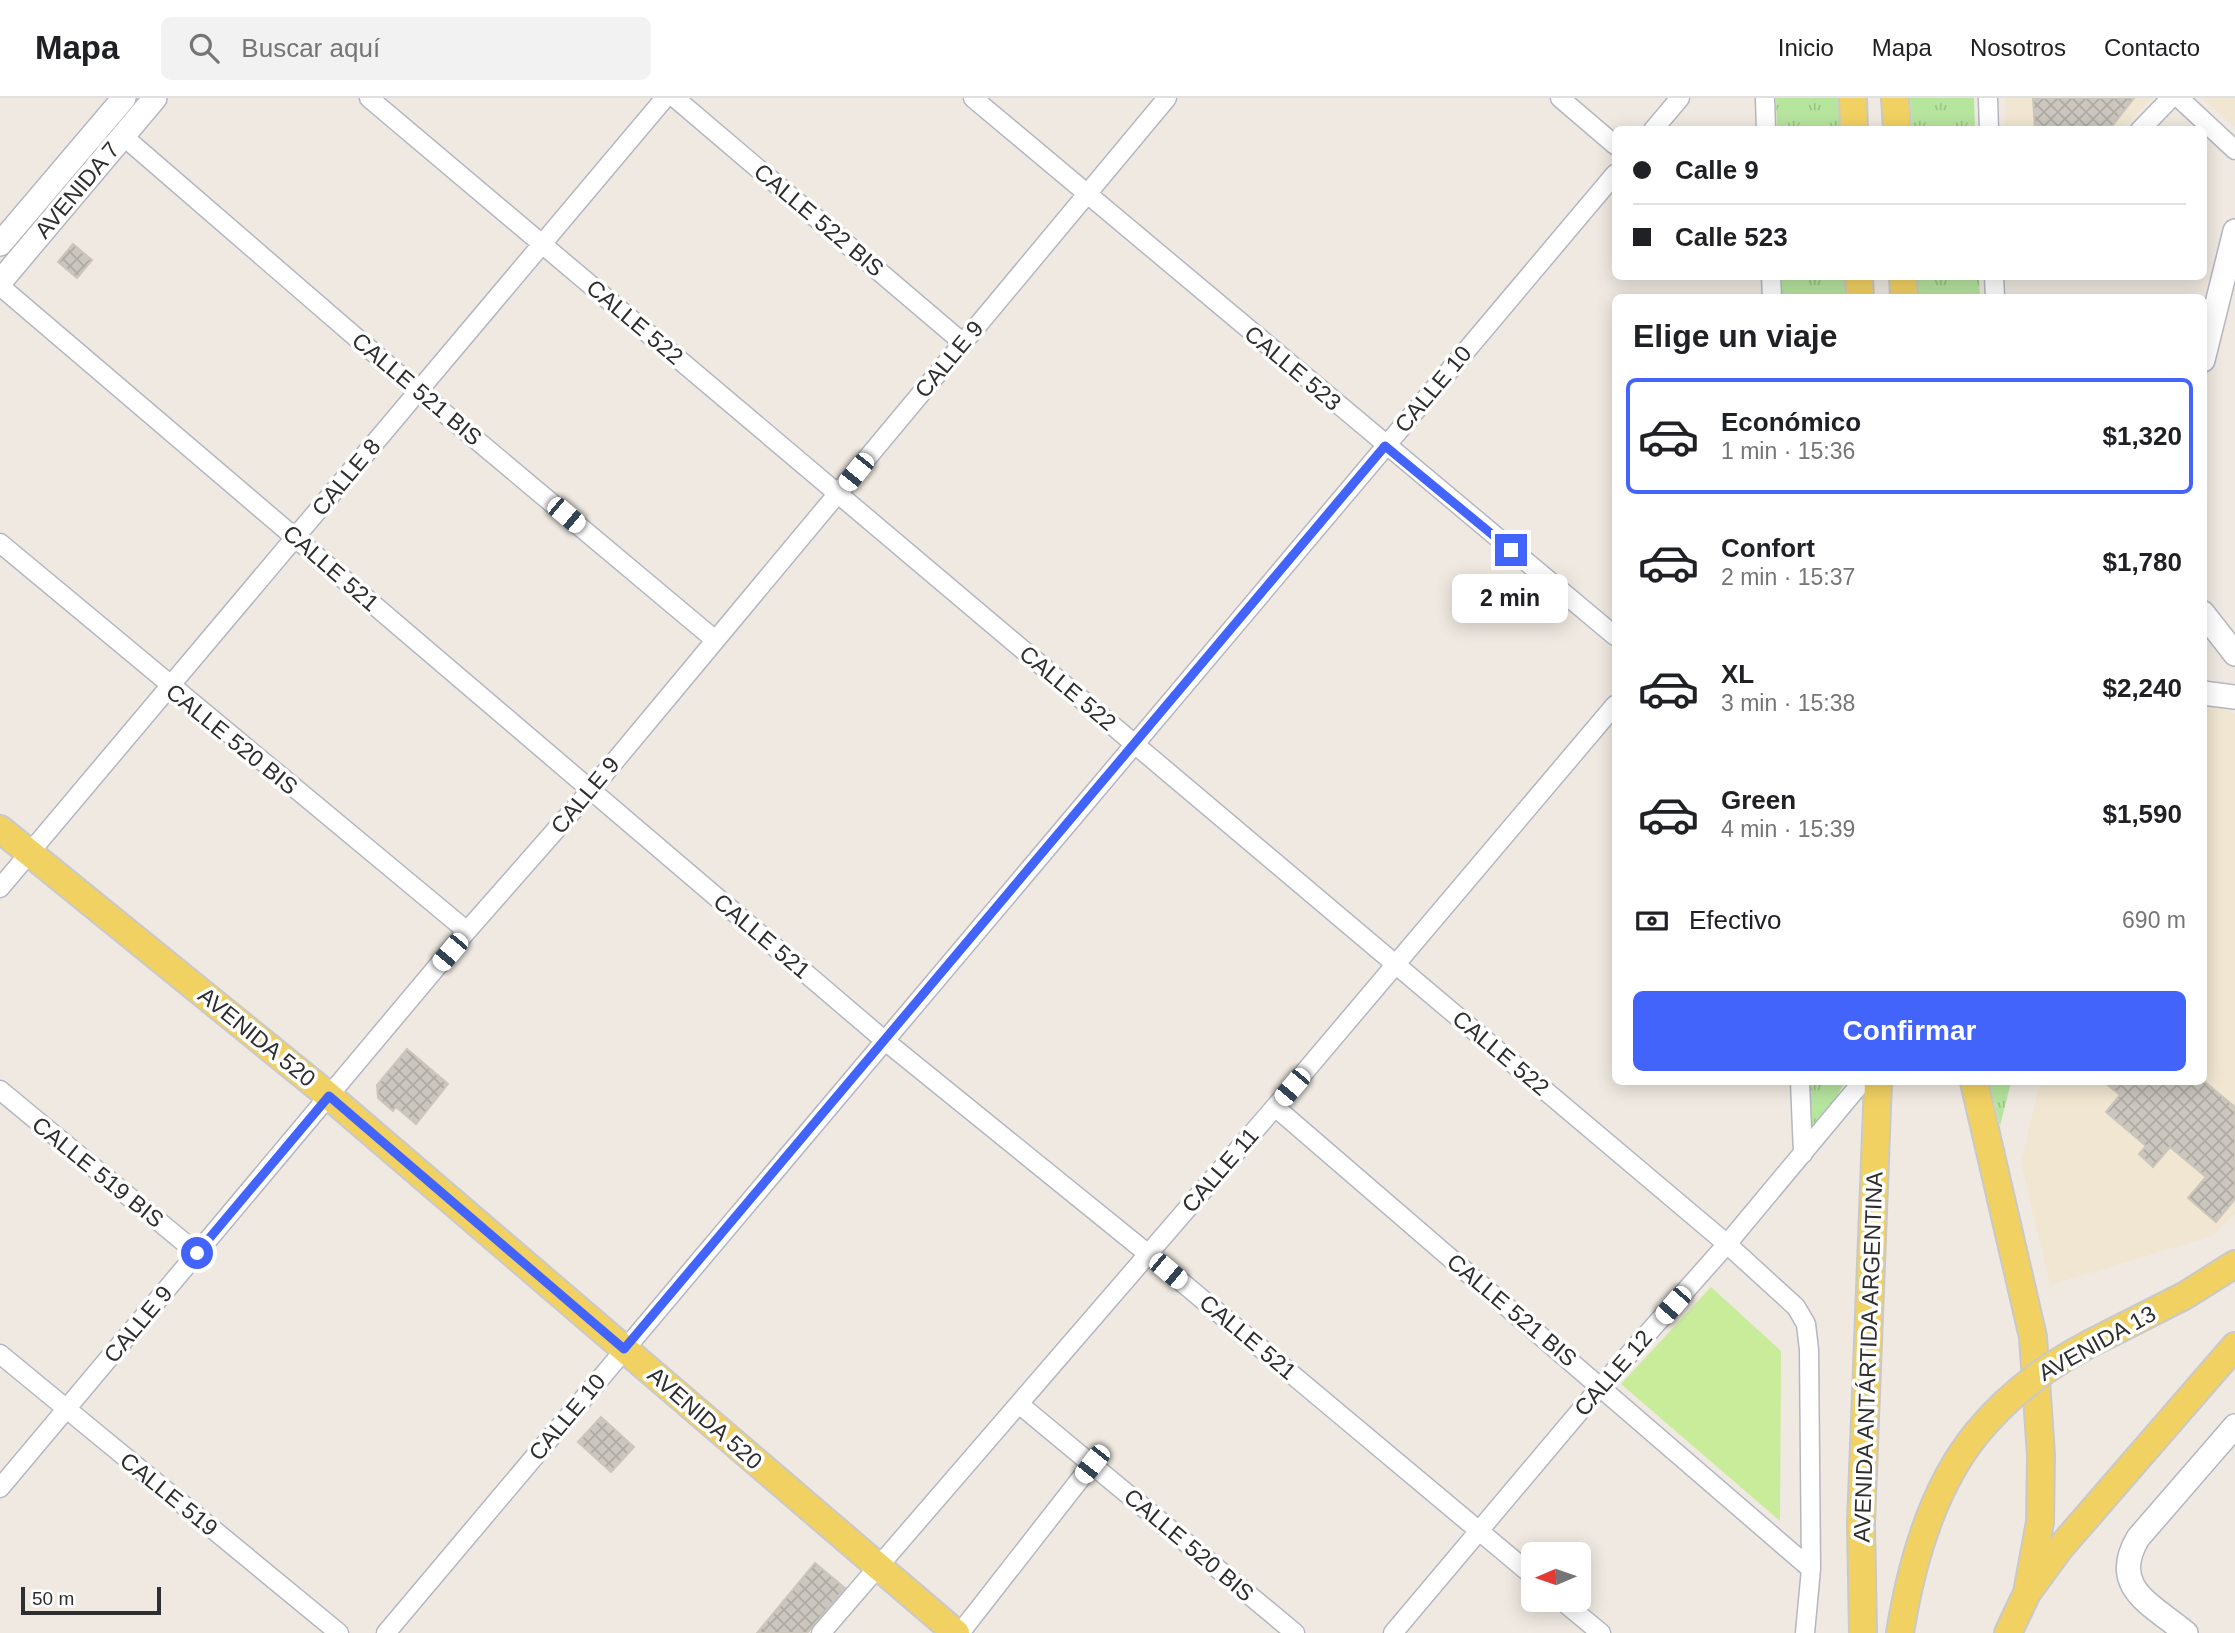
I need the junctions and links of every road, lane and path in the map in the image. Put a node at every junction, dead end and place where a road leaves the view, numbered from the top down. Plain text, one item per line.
1 (124, 98) edge
2 (155, 98) edge
3 (369, 98) edge
4 (664, 98) edge
5 (675, 98) edge
6 (973, 98) edge
7 (1167, 98) edge
8 (1560, 98) edge
9 (1680, 98) edge
10 (1765, 98) edge
11 (1853, 98) edge
12 (1895, 98) edge
13 (1988, 98) edge
14 (2171, 98) edge
15 (2179, 98) edge
16 (1656, 126) edge
17 (1766, 126) edge
18 (1854, 126) edge
19 (1897, 126) edge
20 (1989, 126) edge
21 (2144, 126) edge
22 (123, 136) junction
23 (1612, 142) edge
24 (2235, 150) edge
25 (1612, 178) edge
26 (1087, 194) junction
27 (2235, 231) edge
28 (0, 244) edge
29 (542, 244) junction
30 (0, 284) edge
31 (962, 342) junction
32 (2207, 344) edge
33 (418, 391) junction
34 (1385, 446) junction
35 (838, 494) junction
36 (295, 537) junction
37 (0, 543) edge
38 (2207, 618) edge
39 (1612, 634) edge
40 (714, 639) junction
41 (2234, 650) edge
42 (169, 687) junction
43 (2207, 693) edge
44 (2235, 697) edge
45 (1612, 709) edge
46 (1135, 744) junction
47 (590, 791) junction
48 (0, 829) edge
49 (29, 853) junction
50 (0, 888) edge
51 (467, 931) junction
52 (1395, 964) junction
53 (884, 1040) junction
54 (1800, 1085) edge
55 (1860, 1085) edge
56 (1878, 1085) edge
57 (1975, 1085) edge
58 (0, 1090) edge
59 (329, 1096) junction
60 (1275, 1107) junction
61 (1803, 1154) junction
62 (1727, 1244) junction
63 (197, 1253) junction
64 (1147, 1253) junction
65 (2235, 1264) edge
66 (2235, 1346) edge
67 (624, 1349) junction
68 (0, 1354) edge
69 (1601, 1386) junction
70 (1019, 1404) junction
71 (67, 1409) junction
72 (2235, 1426) edge
73 (1092, 1464) junction
74 (0, 1488) edge
75 (1479, 1530) junction
76 (877, 1566) junction
77 (1521, 1566) edge
78 (1811, 1569) junction
79 (2028, 1592) junction
80 (1576, 1612) edge
81 (339, 1633) edge
82 (386, 1633) edge
83 (821, 1633) edge
84 (958, 1633) edge
85 (1295, 1633) edge
86 (1393, 1633) edge
87 (1601, 1633) edge
88 (1805, 1633) edge
89 (1863, 1633) edge
90 (1900, 1633) edge
91 (2008, 1633) edge
92 (2186, 1633) edge

1 - 28 street, AVENIDA 7
2 - 22 street, AVENIDA 7
3 - 29 street, CALLE 522
4 - 29 street, CALLE 8
5 - 31 street, CALLE 522 BIS
6 - 26 street, CALLE 523
7 - 26 street, CALLE 9
8 - 23 street
9 - 16 street
10 - 17 street
11 - 18 main road
12 - 19 main road
13 - 20 street
14 - 21 street
15 - 24 street
22 - 30 street, AVENIDA 7
22 - 33 street, CALLE 521 BIS
25 - 34 street, CALLE 10
26 - 31 street, CALLE 9
26 - 34 street, CALLE 523
27 - 32 street
29 - 33 street, CALLE 8
29 - 35 street, CALLE 522
30 - 36 street, CALLE 521
31 - 35 street, CALLE 9
33 - 36 street, CALLE 8
33 - 40 street, CALLE 521 BIS
34 - 39 street, CALLE 523
34 - 46 street, CALLE 10
35 - 40 street, CALLE 9
35 - 46 street, CALLE 522
36 - 42 street, CALLE 8
36 - 47 street, CALLE 521
37 - 42 street, CALLE 520 BIS
38 - 41 street
40 - 47 street, CALLE 9
42 - 49 street, CALLE 8
42 - 51 street, CALLE 520 BIS
43 - 44 street
45 - 52 street, CALLE 11
46 - 52 street, CALLE 522
46 - 53 street, CALLE 10
47 - 51 street, CALLE 9
47 - 53 street, CALLE 521
48 - 49 main road, AVENIDA 520
49 - 50 street, CALLE 8
49 - 59 main road, AVENIDA 520
51 - 59 street, CALLE 9
52 - 60 street, CALLE 11
52 - 62 street, CALLE 522
53 - 64 street, CALLE 521
53 - 67 street, CALLE 10
54 - 61 street
55 - 61 street, CALLE 12
56 - 89 main road, AVENIDA ANTÁRTIDA ARGENTINA
57 - 79 main road
58 - 63 street, CALLE 519 BIS
59 - 63 street, CALLE 9
59 - 67 main road, AVENIDA 520
60 - 64 street, CALLE 11
60 - 69 street, CALLE 521 BIS
61 - 62 street, CALLE 12
62 - 69 street, CALLE 12
62 - 78 street, CALLE 522
63 - 71 street, CALLE 9
64 - 70 street, CALLE 11
64 - 75 street, CALLE 521
65 - 90 main road, AVENIDA 13, bridge
66 - 79 main road
67 - 76 main road, AVENIDA 520
67 - 82 street, CALLE 10
68 - 71 street, CALLE 519
69 - 75 street, CALLE 12
69 - 78 street, CALLE 521 BIS
70 - 73 street, CALLE 520 BIS
70 - 76 street, CALLE 11
71 - 74 street, CALLE 9
71 - 81 street, CALLE 519
72 - 92 street
73 - 84 street
73 - 85 street, CALLE 520 BIS
75 - 77 street, CALLE 521
75 - 86 street, CALLE 12
76 - 83 street, CALLE 11
76 - 84 main road, AVENIDA 520
78 - 88 street
79 - 91 main road
80 - 87 street

